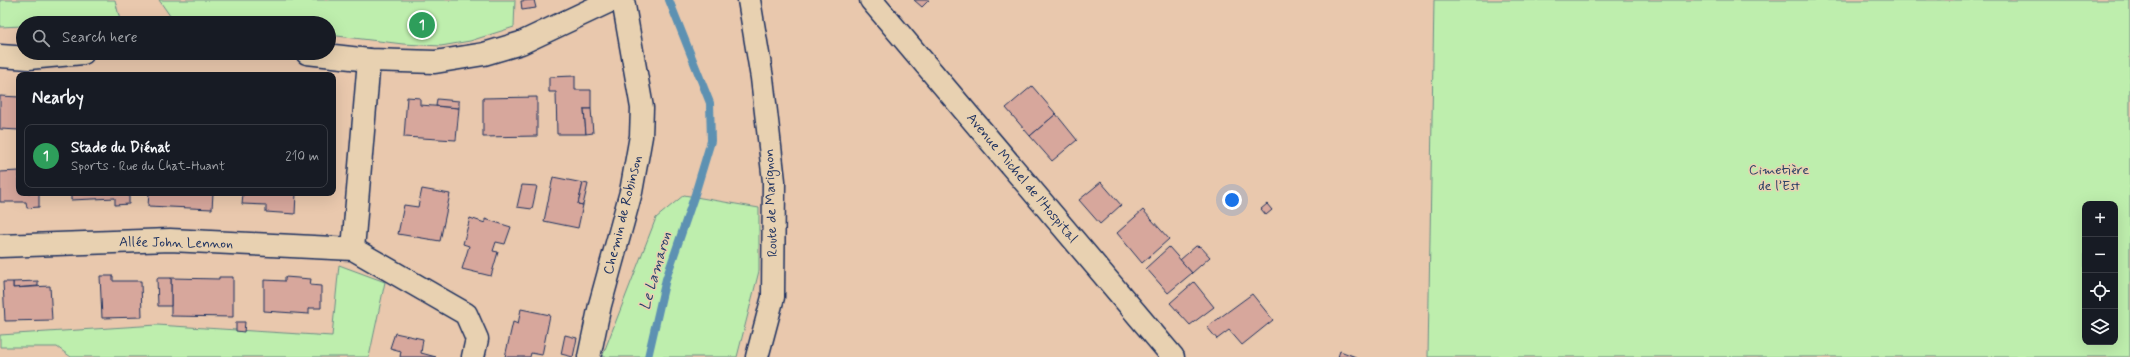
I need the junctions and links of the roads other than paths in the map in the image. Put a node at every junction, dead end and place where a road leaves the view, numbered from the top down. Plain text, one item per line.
1 (612, 0) edge
2 (623, 0) edge
3 (749, 0) edge
4 (871, 0) edge
5 (0, 56) edge
6 (336, 56) edge
7 (16, 57) edge
8 (369, 60) junction
9 (0, 246) edge
10 (353, 249) junction
11 (473, 357) edge
12 (589, 357) edge
13 (757, 357) edge
14 (1173, 357) edge

1 - 8 street
2 - 12 street, Chemin de Robinson
3 - 13 street, Route de Marignon
4 - 14 street, Avenue Michel de l'Hospital
5 - 7 street
6 - 8 street
8 - 10 street
9 - 10 street, Allée John Lennon
10 - 11 street, Allée John Lennon

